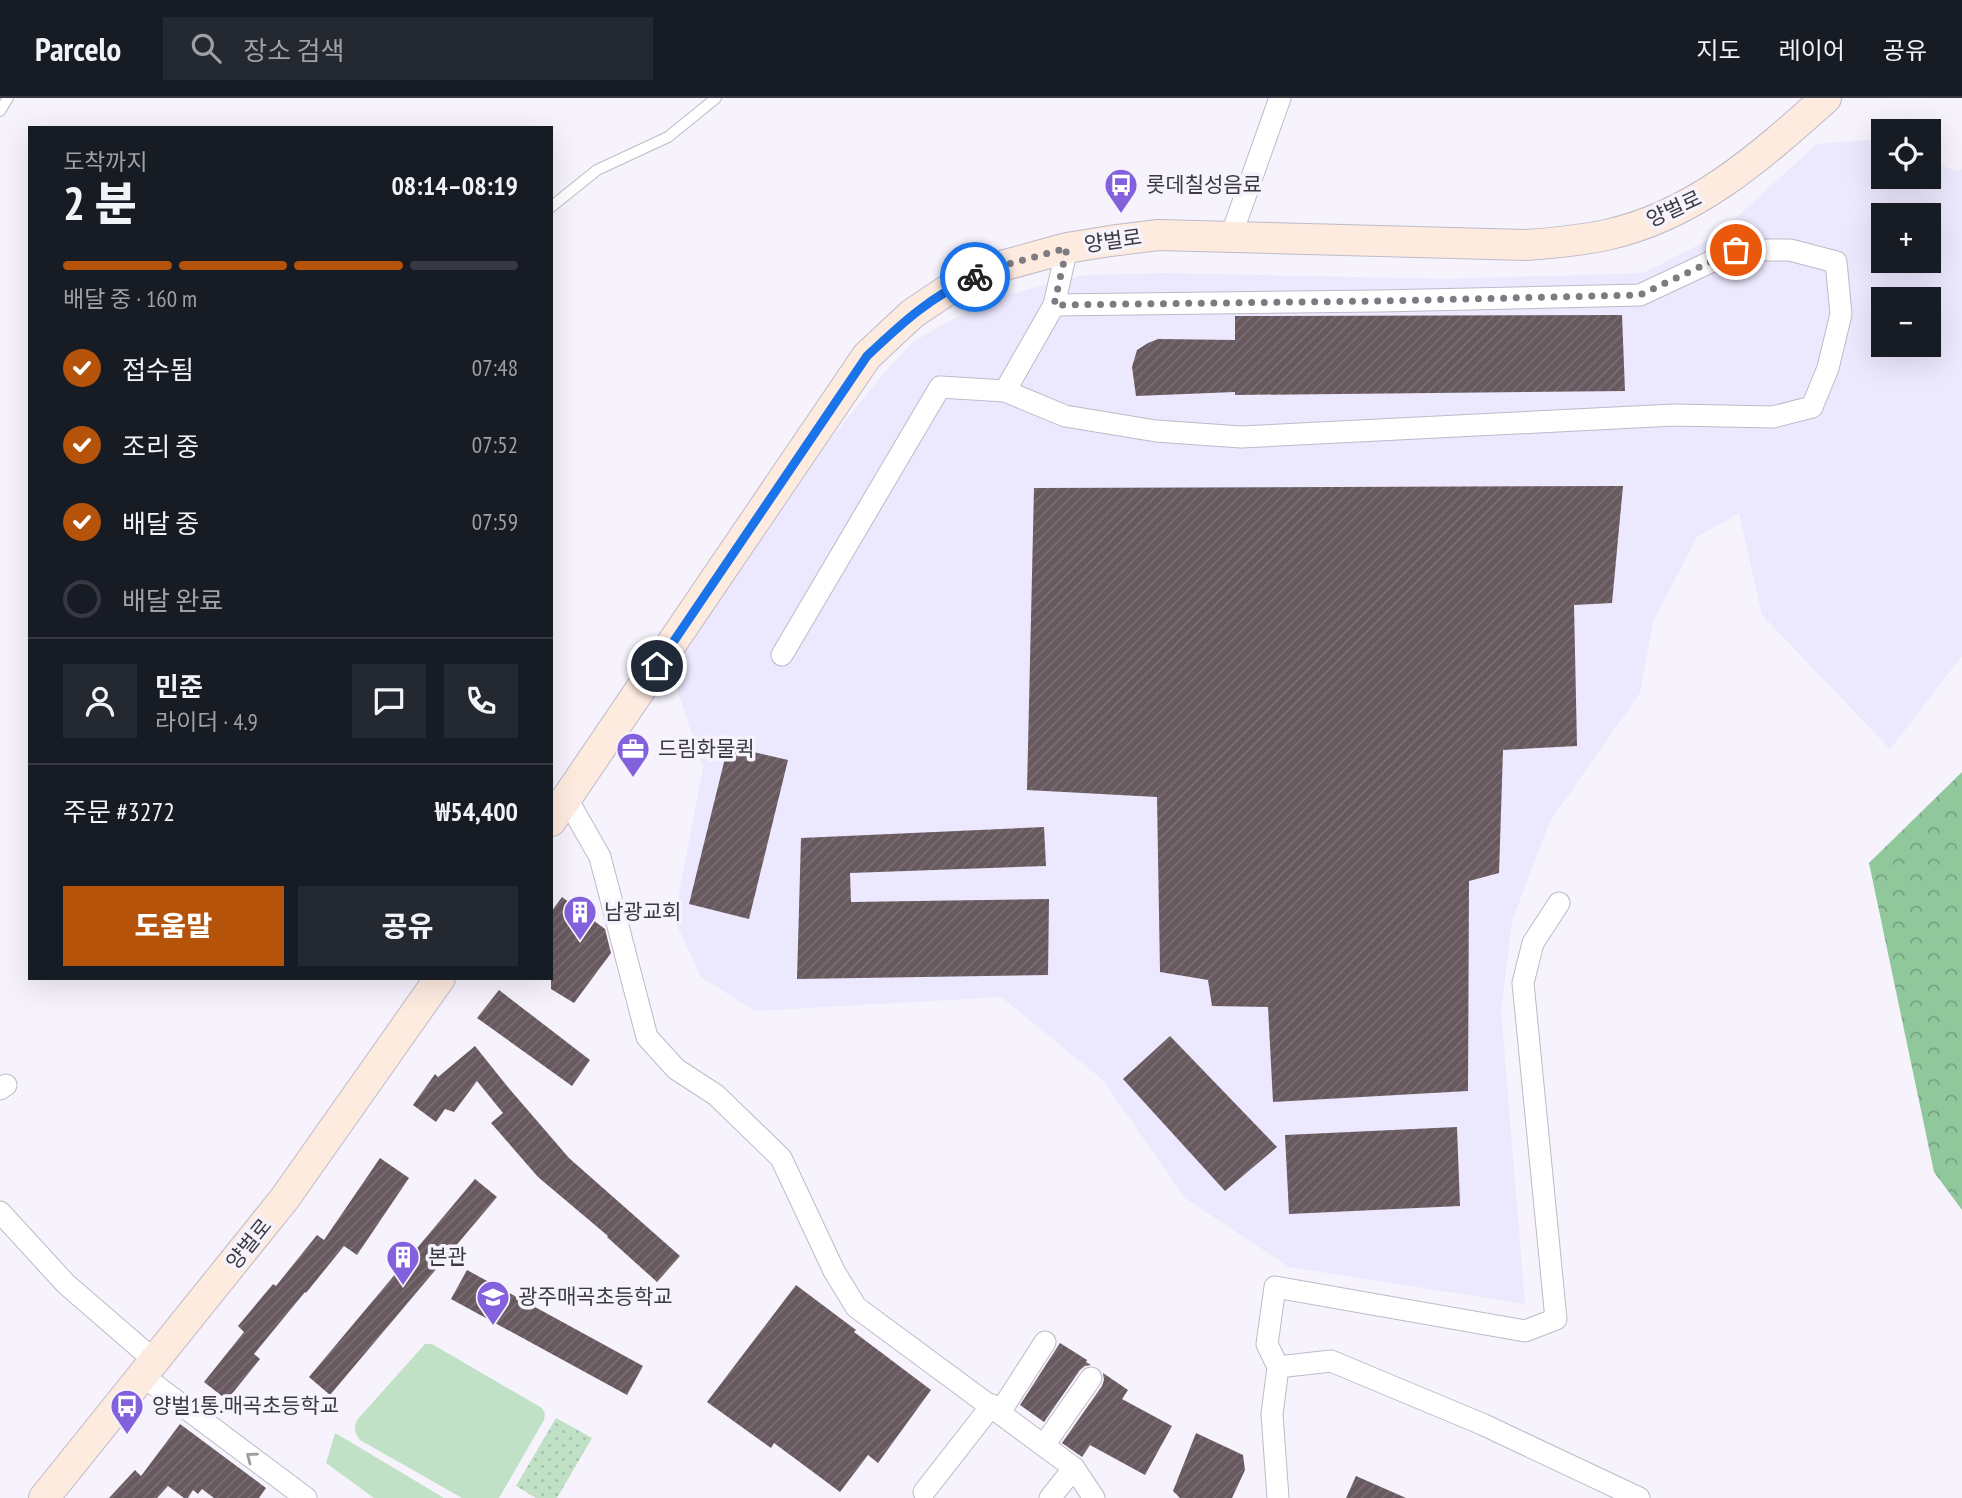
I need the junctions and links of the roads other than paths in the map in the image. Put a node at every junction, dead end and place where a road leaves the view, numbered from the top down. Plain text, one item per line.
1 (8, 98) edge
2 (716, 98) edge
3 (1280, 98) edge
4 (1826, 98) edge
5 (0, 111) edge
6 (553, 205) edge
7 (1231, 236) junction
8 (1067, 248) junction
9 (1054, 305) junction
10 (1005, 391) junction
11 (782, 655) dead end
12 (559, 810) edge
13 (1559, 903) dead end
14 (439, 980) edge
15 (0, 1212) edge
16 (1045, 1342) dead end
17 (1278, 1367) junction
18 (149, 1368) junction
19 (1091, 1378) dead end
20 (996, 1409) junction
21 (1044, 1445) junction
22 (1074, 1468) junction
23 (924, 1492) dead end
24 (44, 1498) edge
25 (306, 1498) edge
26 (1050, 1498) edge
27 (1094, 1498) edge
28 (1278, 1498) edge
29 (1639, 1498) edge

1 - 5 lane
2 - 6 lane
3 - 7 street
4 - 7 street, 양벌로
7 - 8 street, 양벌로
8 - 9 street
8 - 12 street, 양벌로
9 - 10 street
9 - 10 street
10 - 11 street
12 - 20 street
13 - 17 street
14 - 18 street, 양벌로
15 - 18 street
16 - 20 street
17 - 28 street
17 - 29 street
18 - 24 street, 양벌로
25 -> 18 street
19 - 21 street
20 - 21 street
20 - 23 street
21 - 22 street
22 - 26 street
22 - 27 street

